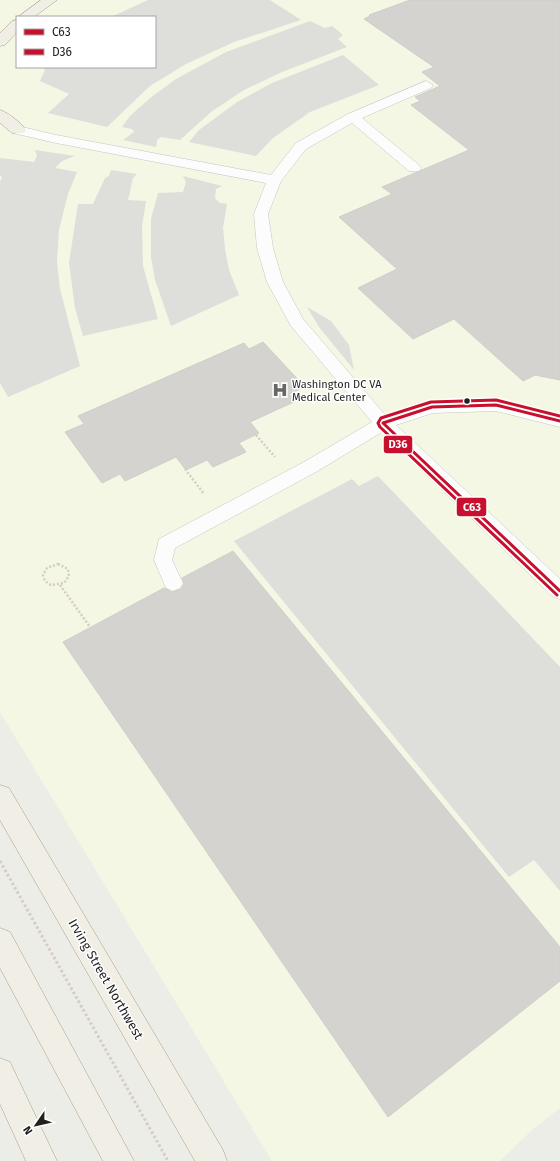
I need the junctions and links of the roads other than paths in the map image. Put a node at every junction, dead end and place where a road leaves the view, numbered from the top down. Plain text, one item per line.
1 (50, 0) edge
2 (26, 16) edge
3 (16, 25) edge
4 (0, 42) edge
5 (426, 84) dead end
6 (0, 115) edge
7 (353, 117) junction
8 (0, 130) edge
9 (18, 130) junction
10 (414, 168) dead end
11 (274, 180) junction
12 (560, 421) edge
13 (383, 422) junction
14 (173, 583) dead end
15 (560, 591) edge
16 (0, 796) edge
17 (0, 941) edge
18 (0, 1072) edge
19 (42, 1161) edge
20 (119, 1161) edge
21 (212, 1161) edge

1 - 2 main road
3 - 4 main road
5 - 7 lane
6 - 9 main road
7 - 10 lane
7 - 11 lane
8 - 9 main road
9 - 11 lane
11 - 13 lane
12 - 13 lane
13 - 14 lane
13 - 15 lane
16 - 21 main road, Irving Street Northwest
17 - 20 main road
18 - 19 main road

